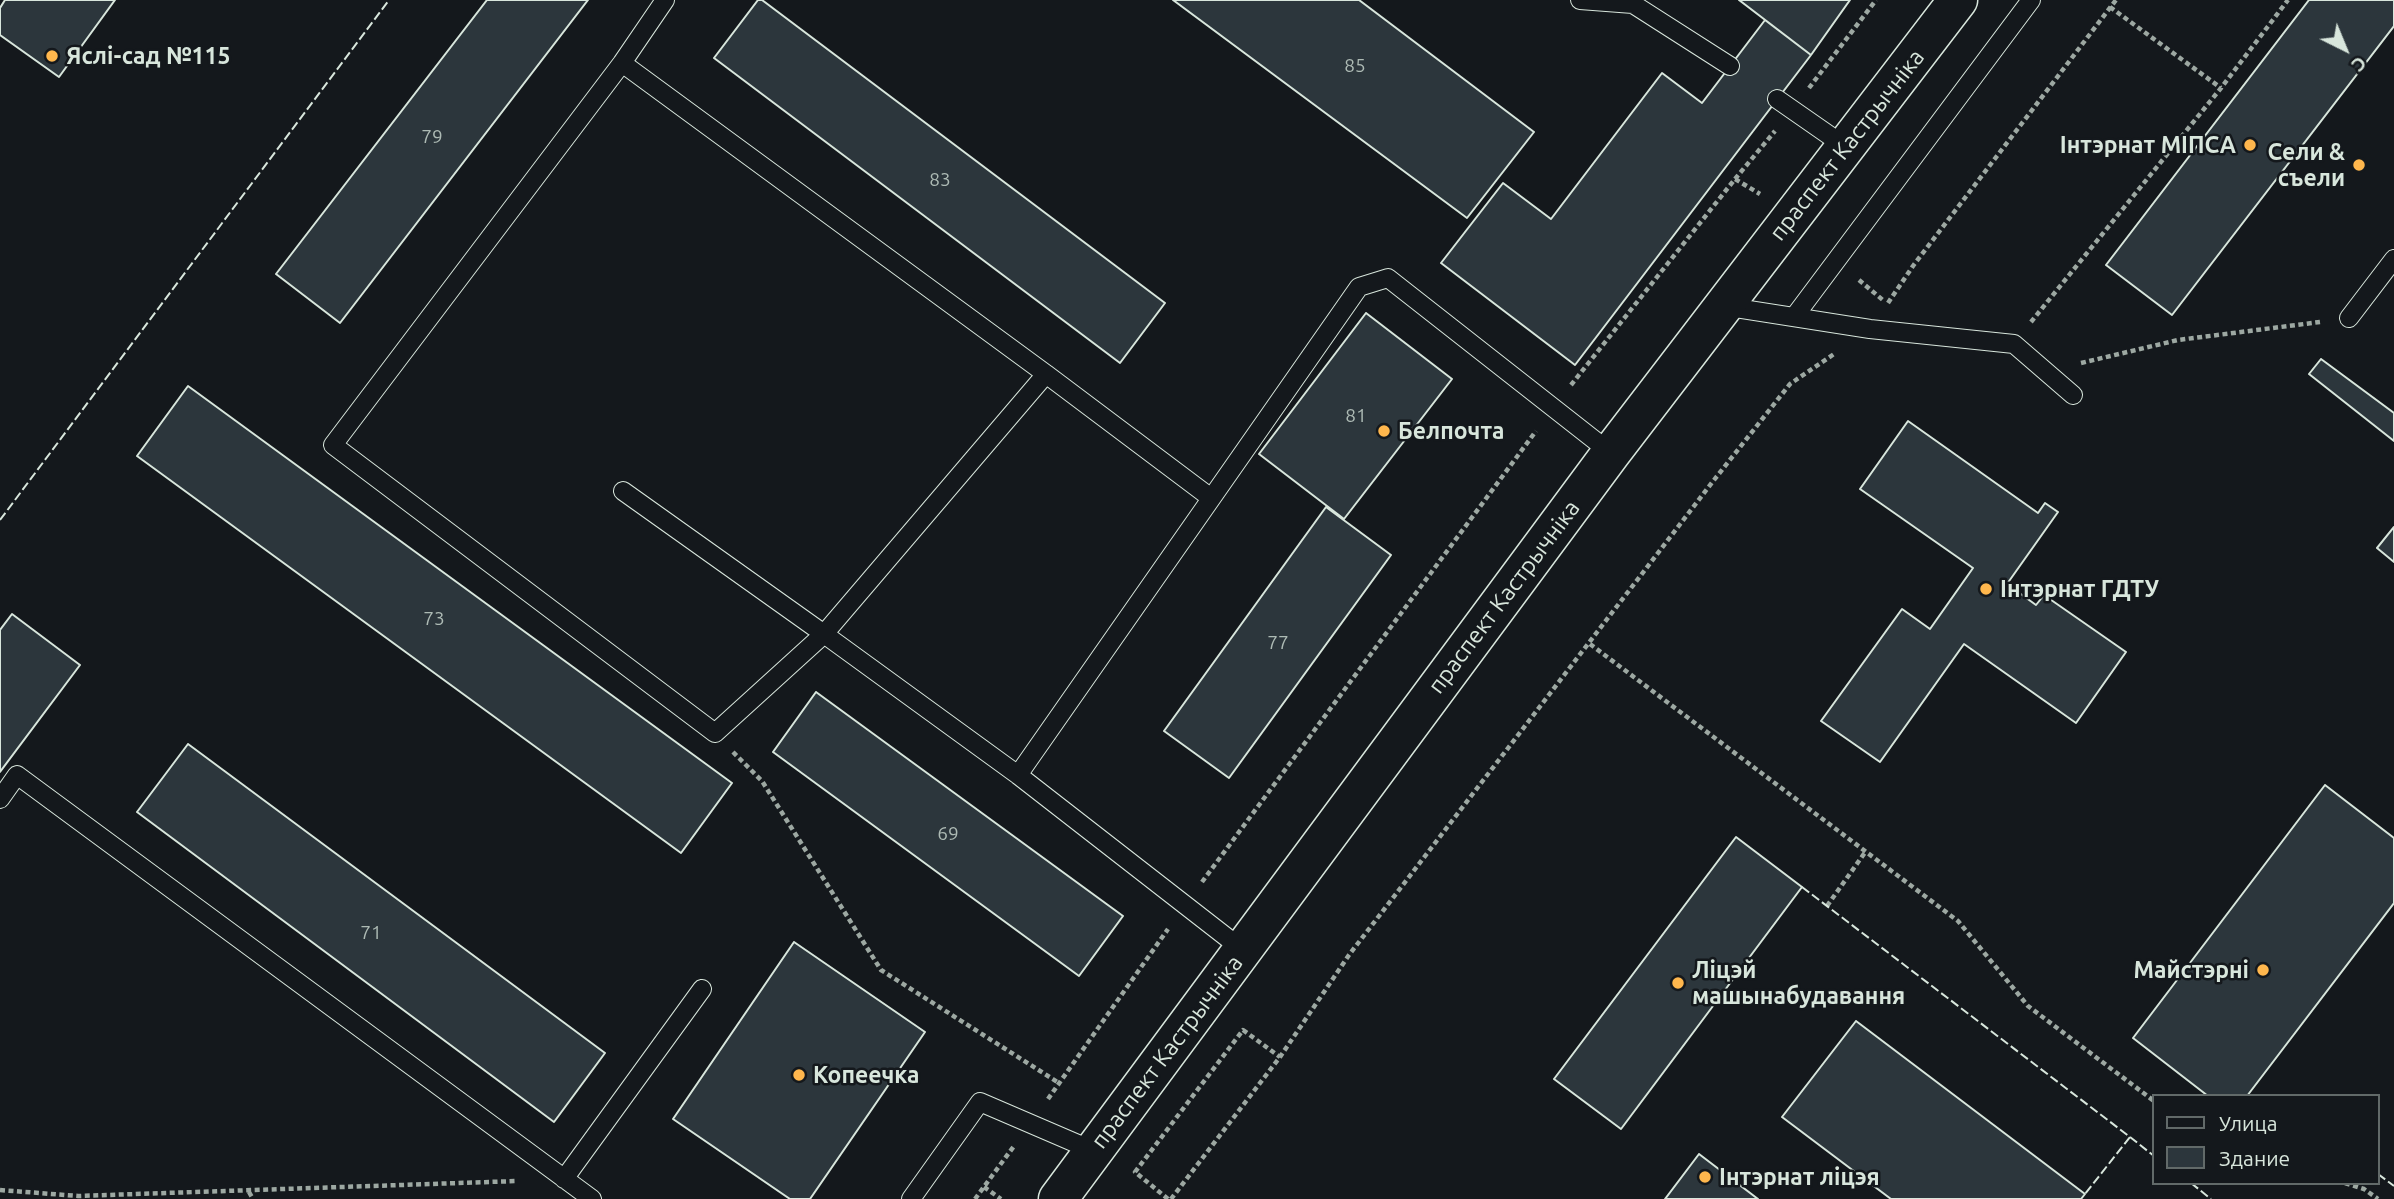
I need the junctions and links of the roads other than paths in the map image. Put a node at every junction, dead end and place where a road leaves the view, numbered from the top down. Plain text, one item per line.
1 (665, 0) edge
2 (1580, 0) edge
3 (1958, 0) edge
4 (2031, 0) edge
5 (622, 63) junction
6 (1730, 66) dead end
7 (1777, 99) dead end
8 (1846, 147) junction
9 (2394, 259) edge
10 (1723, 306) junction
11 (1794, 317) junction
12 (2349, 318) road end
13 (1046, 373) junction
14 (2073, 395) dead end
15 (1611, 453) junction
16 (623, 491) dead end
17 (1211, 498) junction
18 (824, 634) junction
19 (1018, 775) junction
20 (0, 799) edge
21 (1243, 950) junction
22 (702, 989) dead end
23 (1094, 1151) junction
24 (564, 1179) junction
25 (592, 1199) edge
26 (911, 1199) edge
27 (1058, 1199) edge

1 - 5 lane
2 - 6 lane
3 - 8 main road, праспект Кастрычніка
4 - 11 lane
5 - 13 lane
5 - 18 lane
7 - 8 lane
8 - 10 main road, праспект Кастрычніка
9 - 12 lane
10 - 11 lane
10 - 15 main road, праспект Кастрычніка
11 - 14 lane
13 - 17 lane
13 - 18 lane
15 - 17 lane
15 - 21 main road, праспект Кастрычніка
16 - 18 lane
17 - 19 lane
18 - 19 lane
19 - 21 lane
20 - 24 lane
21 - 23 main road, праспект Кастрычніка
22 - 24 lane
23 - 26 lane
23 - 27 main road, праспект Кастрычніка
24 - 25 lane

